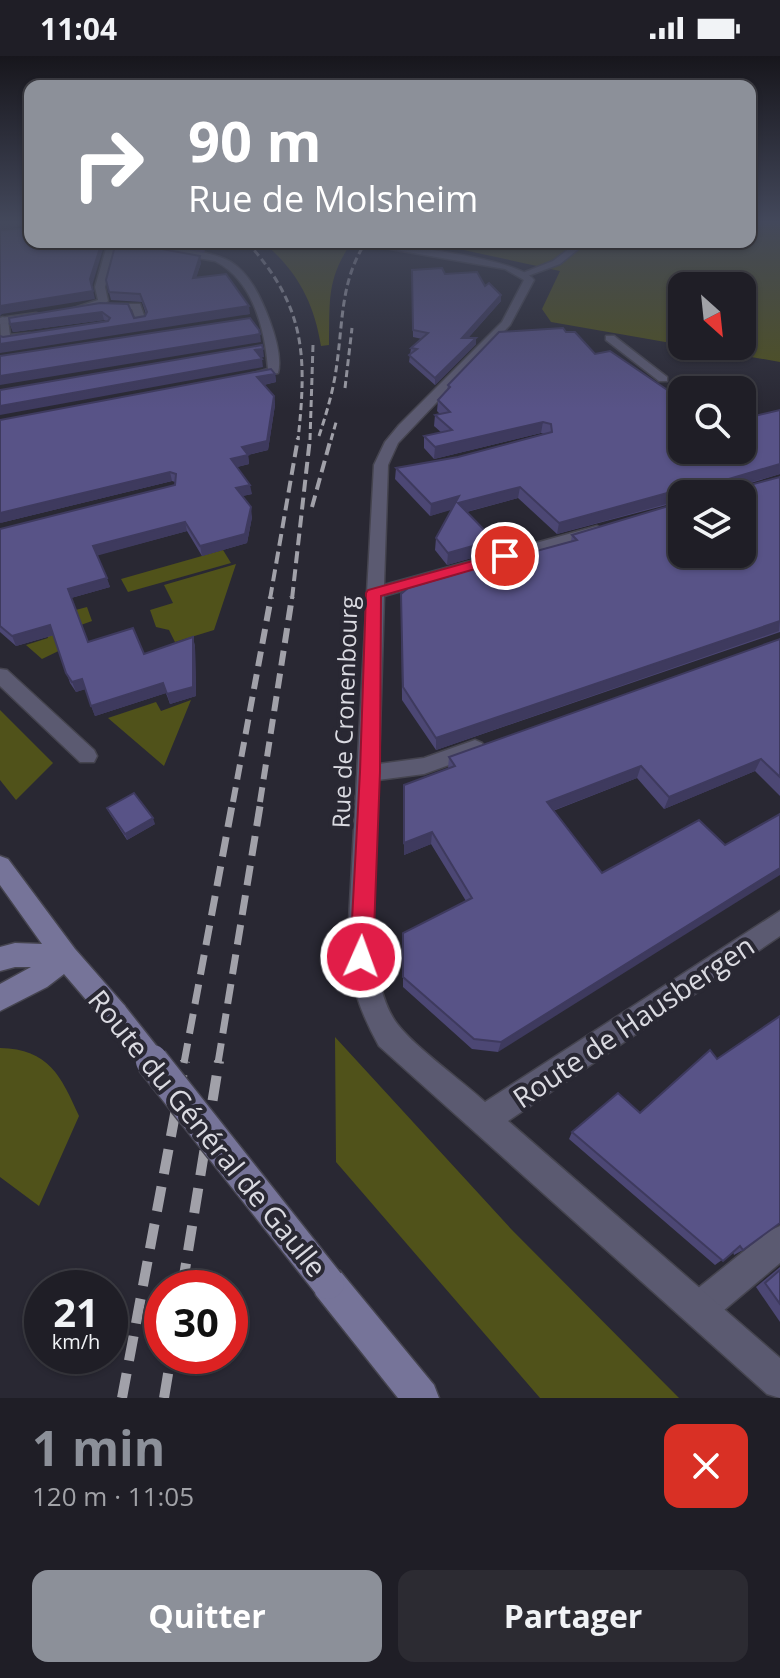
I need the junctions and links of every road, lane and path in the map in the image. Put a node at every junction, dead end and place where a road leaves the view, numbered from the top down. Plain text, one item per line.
1 (101, 284) edge
2 (244, 284) edge
3 (528, 284) edge
4 (97, 305) junction
5 (62, 313) edge
6 (47, 315) edge
7 (265, 318) junction
8 (2, 320) edge
9 (141, 321) edge
10 (250, 321) edge
11 (2, 334) edge
12 (47, 334) edge
13 (610, 338) dead end
14 (273, 346) junction
15 (257, 349) edge
16 (228, 379) edge
17 (663, 379) dead end
18 (608, 528) edge
19 (374, 593) junction
20 (0, 675) edge
21 (491, 743) edge
22 (87, 756) dead end
23 (370, 772) junction
24 (0, 866) edge
25 (780, 922) edge
26 (66, 957) junction
27 (0, 959) edge
28 (0, 998) edge
29 (485, 1119) junction
30 (780, 1242) edge
31 (699, 1309) junction
32 (780, 1381) edge
33 (421, 1398) edge

1 - 4 street
2 - 7 street
3 - 19 street, Rue de Cronenbourg
4 - 5 street
4 - 9 street
6 - 8 street
7 - 10 street
7 - 14 street
8 - 11 street
11 - 12 street
13 - 17 street
14 - 15 street
14 - 16 street
18 - 19 street
19 - 23 street, Rue de Cronenbourg
20 - 22 street
21 - 23 street
23 - 29 street, Rue de Cronenbourg
24 - 26 main road, Route du Général de Gaulle
25 - 29 street, Route de Hausbergen
26 - 27 main road
26 - 28 main road
26 - 33 main road, Route du Général de Gaulle, bridge
29 - 31 street
30 - 31 street
31 - 32 street

